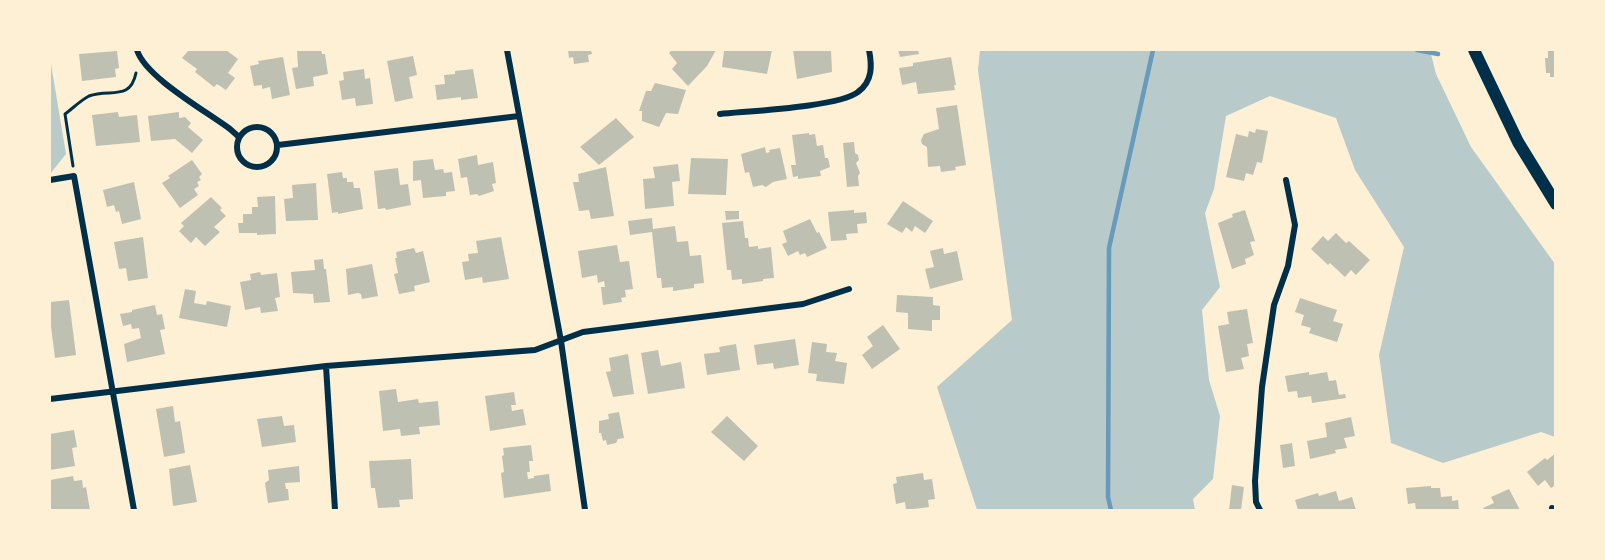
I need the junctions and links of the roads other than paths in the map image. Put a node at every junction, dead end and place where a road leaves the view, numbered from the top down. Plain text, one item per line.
1 (137, 50) edge
2 (507, 50) edge
3 (869, 50) edge
4 (1474, 50) edge
5 (720, 114) dead end
6 (519, 116) junction
7 (239, 137) junction
8 (278, 145) junction
9 (50, 180) edge
10 (1286, 180) dead end
11 (1556, 204) edge
12 (849, 289) dead end
13 (561, 341) junction
14 (326, 366) junction
15 (112, 393) junction
16 (50, 399) edge
17 (134, 510) edge
18 (335, 510) edge
19 (585, 510) edge
20 (1260, 510) edge

1 - 7 street
2 - 6 street
3 - 5 street
4 - 11 main road
6 - 8 street
6 - 13 street
7 - 8 street
7 - 8 street
9 - 15 street
10 - 20 street
12 - 13 street
13 - 14 street
13 - 19 street
14 - 15 street
14 - 18 street
15 - 16 street
15 - 17 street

